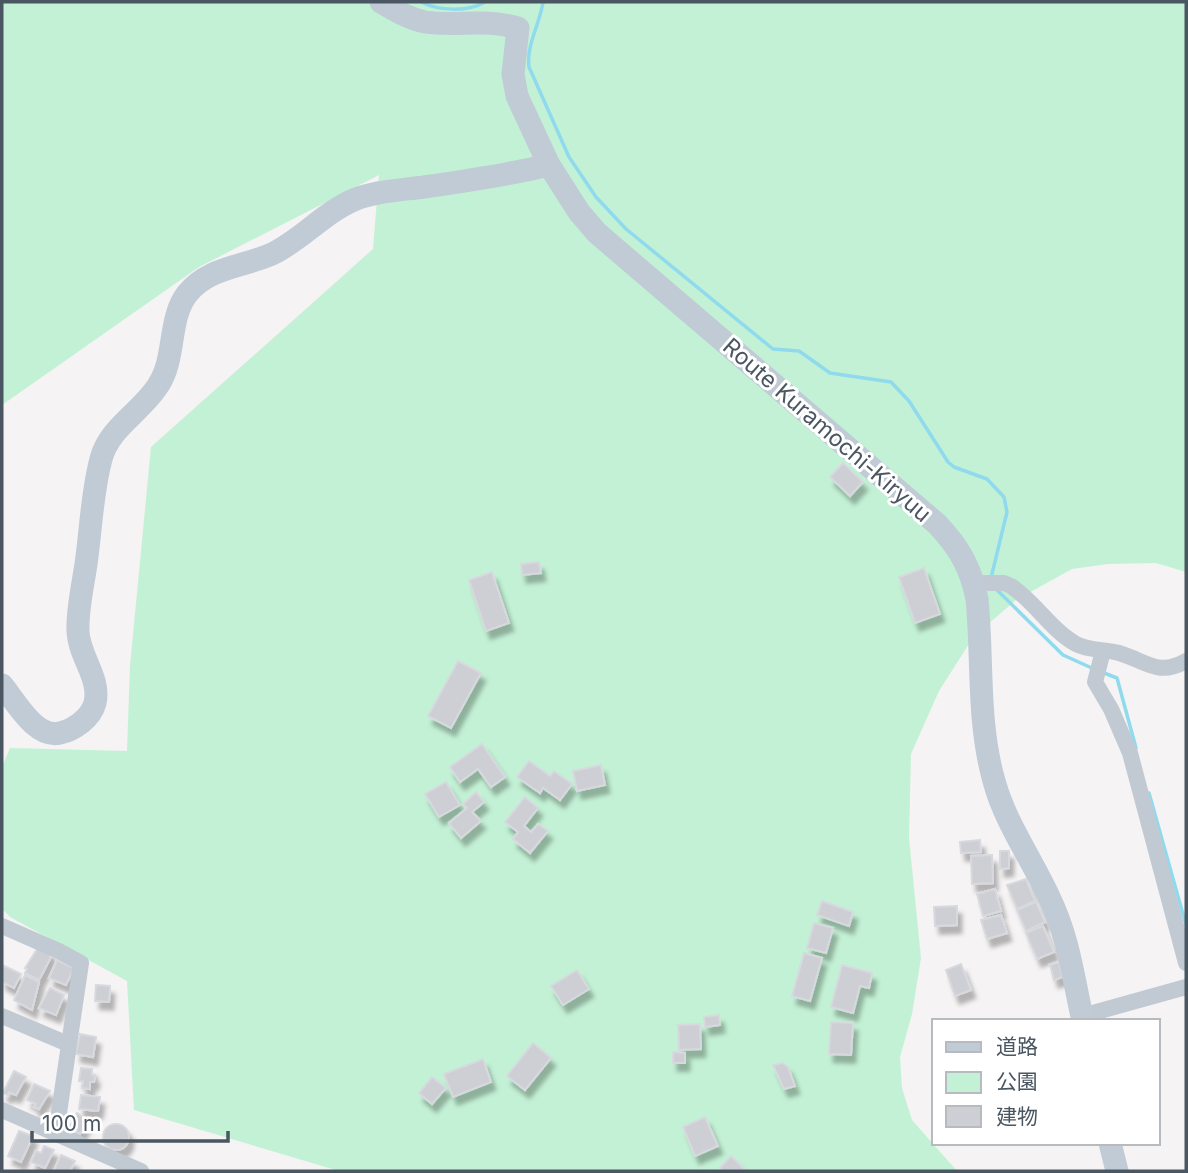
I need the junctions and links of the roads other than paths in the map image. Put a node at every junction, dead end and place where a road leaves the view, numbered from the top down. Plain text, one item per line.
1 (381, 2) edge
2 (549, 165) junction
3 (978, 583) junction
4 (1102, 655) junction
5 (1186, 661) edge
6 (2, 685) edge
7 (2, 926) edge
8 (1184, 940) edge
9 (1186, 964) edge
10 (1186, 987) edge
11 (2, 1016) edge
12 (1082, 1018) edge
13 (68, 1044) junction
14 (2, 1110) edge
15 (56, 1133) junction
16 (1110, 1145) edge
17 (141, 1171) edge
18 (1117, 1171) edge

1 - 2 main road, Route Kuramochi-Kiryuu
2 - 3 main road, Route Kuramochi-Kiryuu
2 - 6 main road
3 - 4 street
3 - 12 main road, Route Kuramochi-Kiryuu
4 - 5 street
4 - 8 street
7 - 13 street
8 - 9 street
10 - 12 street
11 - 13 street
13 - 15 street
14 - 15 street
15 - 17 street
16 - 18 main road

